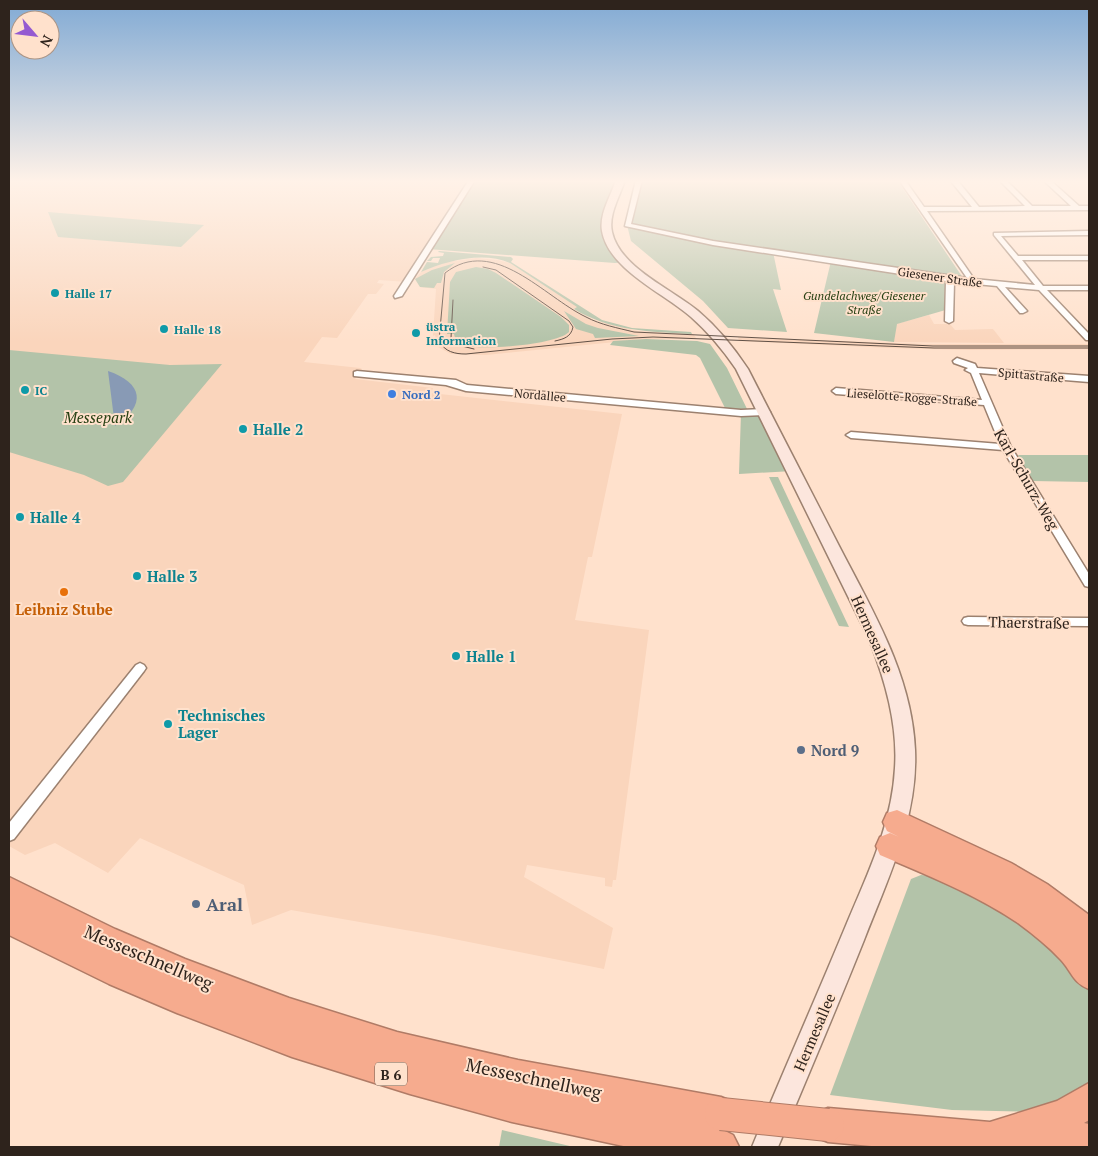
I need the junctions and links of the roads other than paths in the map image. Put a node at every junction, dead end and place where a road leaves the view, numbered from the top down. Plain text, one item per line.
1 (438, 234) edge
2 (608, 234) edge
3 (664, 234) edge
4 (939, 234) edge
5 (1001, 234) edge
6 (1015, 258) junction
7 (1089, 258) edge
8 (950, 279) junction
9 (972, 281) junction
10 (998, 284) junction
11 (1041, 288) junction
12 (1086, 288) edge
13 (1089, 294) edge
14 (398, 296) dead end
15 (1023, 311) dead end
16 (949, 321) dead end
17 (1089, 338) edge
18 (959, 362) dead end
19 (974, 370) junction
20 (357, 374) dead end
21 (1089, 379) edge
22 (836, 392) dead end
23 (987, 403) junction
24 (765, 412) junction
25 (850, 436) dead end
26 (1006, 447) junction
27 (1089, 583) edge
28 (968, 620) dead end
29 (1089, 622) edge
30 (140, 668) dead end
31 (9, 834) edge
32 (894, 834) junction
33 (9, 891) edge
34 (9, 919) edge
35 (1089, 933) edge
36 (1089, 974) edge
37 (1089, 1100) edge
38 (984, 1139) junction
39 (1089, 1141) edge
40 (714, 1146) edge
41 (766, 1147) edge

1 - 14 street
2 - 24 main road, Hermesallee
3 - 8 street, Giesener Straße
4 - 9 street
5 - 6 street
6 - 7 street
6 - 11 street
8 - 9 street, Giesener Straße
8 - 16 street
9 - 10 street, Giesener Straße
10 - 11 street, Giesener Straße
10 - 15 street
11 - 12 street, Giesener Straße
11 - 17 street
12 - 13 street
18 - 19 street, Spittastraße
19 - 21 street, Spittastraße
19 - 23 street, Karl-Schurz-Weg
20 - 24 street, Nordallee
22 - 23 street, Lieselotte-Rogge-Straße
23 - 26 street, Karl-Schurz-Weg
24 - 32 main road, Hermesallee
25 - 26 street
26 - 27 street, Karl-Schurz-Weg
28 - 29 street, Thaerstraße
30 - 31 street
32 - 35 highway
32 - 36 highway
32 - 41 main road, Hermesallee
33 - 38 highway, Messeschnellweg / B 6, bridge
34 - 40 highway, Messeschnellweg / B 6
37 - 38 highway
38 - 39 highway, Messeschnellweg / B 6

